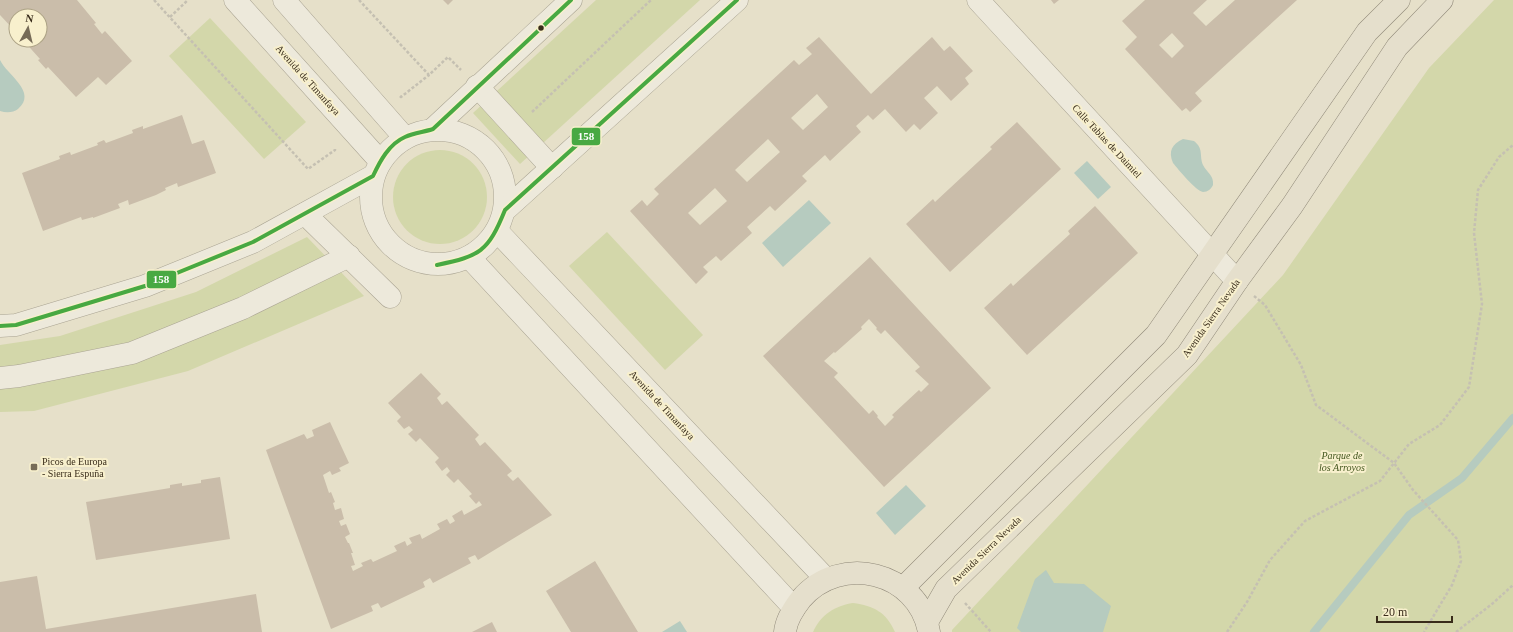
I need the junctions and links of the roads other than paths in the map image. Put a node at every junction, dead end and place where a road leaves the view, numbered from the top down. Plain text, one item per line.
1 (235, 0) edge
2 (284, 0) edge
3 (571, 0) edge
4 (737, 0) edge
5 (978, 0) edge
6 (1399, 0) edge
7 (1442, 0) edge
8 (478, 86) junction
9 (433, 129) junction
10 (405, 138) junction
11 (377, 168) junction
12 (552, 168) junction
13 (505, 210) junction
14 (305, 214) junction
15 (497, 231) junction
16 (1212, 254) junction
17 (349, 256) junction
18 (470, 258) junction
19 (1237, 282) junction
20 (390, 297) dead end
21 (0, 326) edge
22 (0, 378) edge
23 (826, 579) junction
24 (903, 588) junction
25 (794, 608) junction
26 (928, 627) edge
27 (784, 632) edge

1 - 11 street, Avenida de Timanfaya
2 - 10 street
3 - 8 street
4 - 12 street
5 - 16 street, Calle Tablas de Daimiel
6 - 16 main road
7 - 19 main road, Avenida Sierra Nevada
8 - 9 street
8 - 12 street
9 - 10 street
9 - 13 street
10 - 11 street
11 - 14 street
11 - 18 street
12 - 13 street
13 - 15 street
14 - 17 street
14 - 21 street
15 - 18 street
15 - 23 street, Avenida de Timanfaya
16 - 19 street, Calle Tablas de Daimiel
16 - 24 main road
17 - 20 street
17 - 22 street
18 - 25 street
19 - 26 main road, Avenida Sierra Nevada
23 - 24 main road
23 - 25 main road
24 - 26 main road
25 - 27 main road

